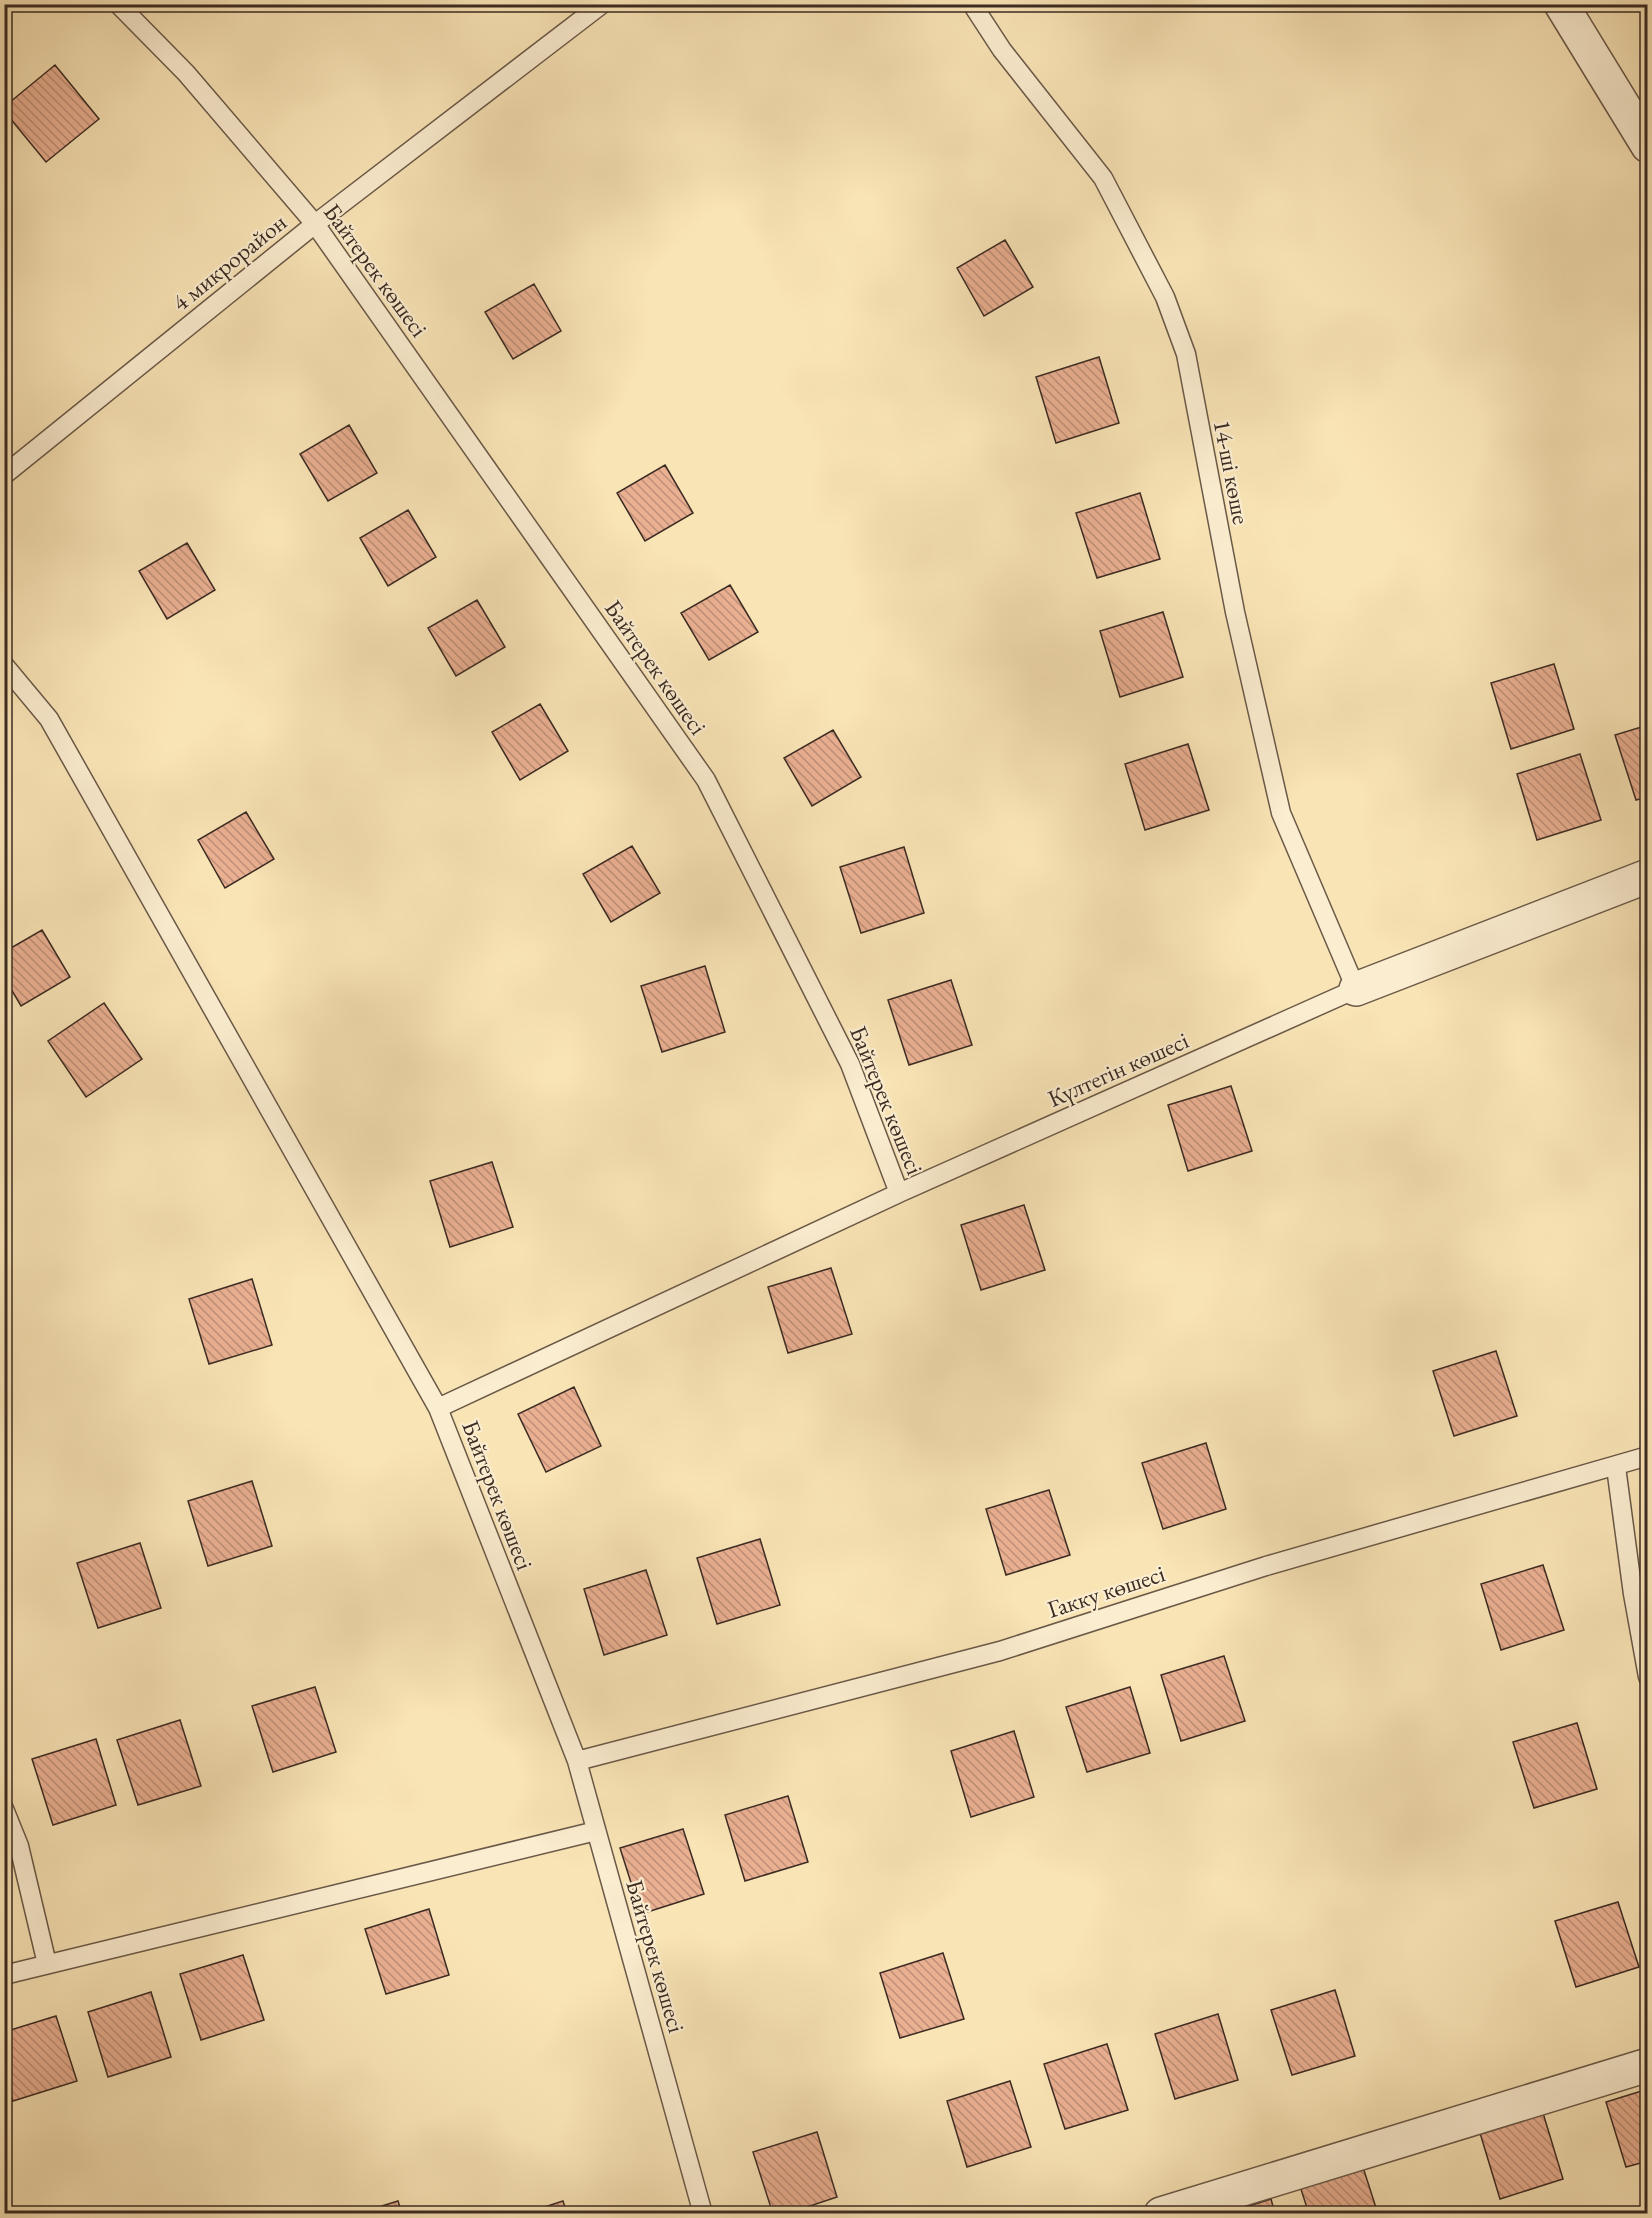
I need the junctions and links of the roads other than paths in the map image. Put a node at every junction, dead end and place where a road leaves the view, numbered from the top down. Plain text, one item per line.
1 (118, 4) edge
2 (603, 4) edge
3 (972, 4) edge
4 (1561, 4) edge
5 (1647, 146) edge
6 (315, 224) junction
7 (4, 475) edge
8 (4, 665) edge
9 (1647, 876) edge
10 (1356, 989) junction
11 (899, 1193) junction
12 (438, 1408) junction
13 (1647, 1456) edge
14 (1616, 1467) junction
15 (1647, 1677) edge
16 (577, 1761) junction
17 (4, 1809) edge
18 (596, 1831) junction
19 (47, 1964) junction
20 (4, 1975) edge
21 (1647, 2065) edge
22 (703, 2214) edge
23 (1161, 2214) edge

1 - 6 lane, Байтерек көшесі
2 - 6 lane, 4 микрорайон
3 - 10 lane, 14-ші көше
4 - 5 street
6 - 7 lane, 4 микрорайон
6 - 11 lane, Байтерек көшесі
8 - 12 lane
9 - 10 street
10 - 11 lane, Күлтегін көшесі
11 - 12 lane, Байтерек көшесі
12 - 16 lane, Байтерек көшесі
13 - 14 lane, Гакку көшесі
14 - 15 lane
14 - 16 lane, Гакку көшесі
16 - 18 lane, Байтерек көшесі
17 - 19 lane
18 - 19 lane
18 - 22 lane, Байтерек көшесі
19 - 20 lane
21 - 23 street

